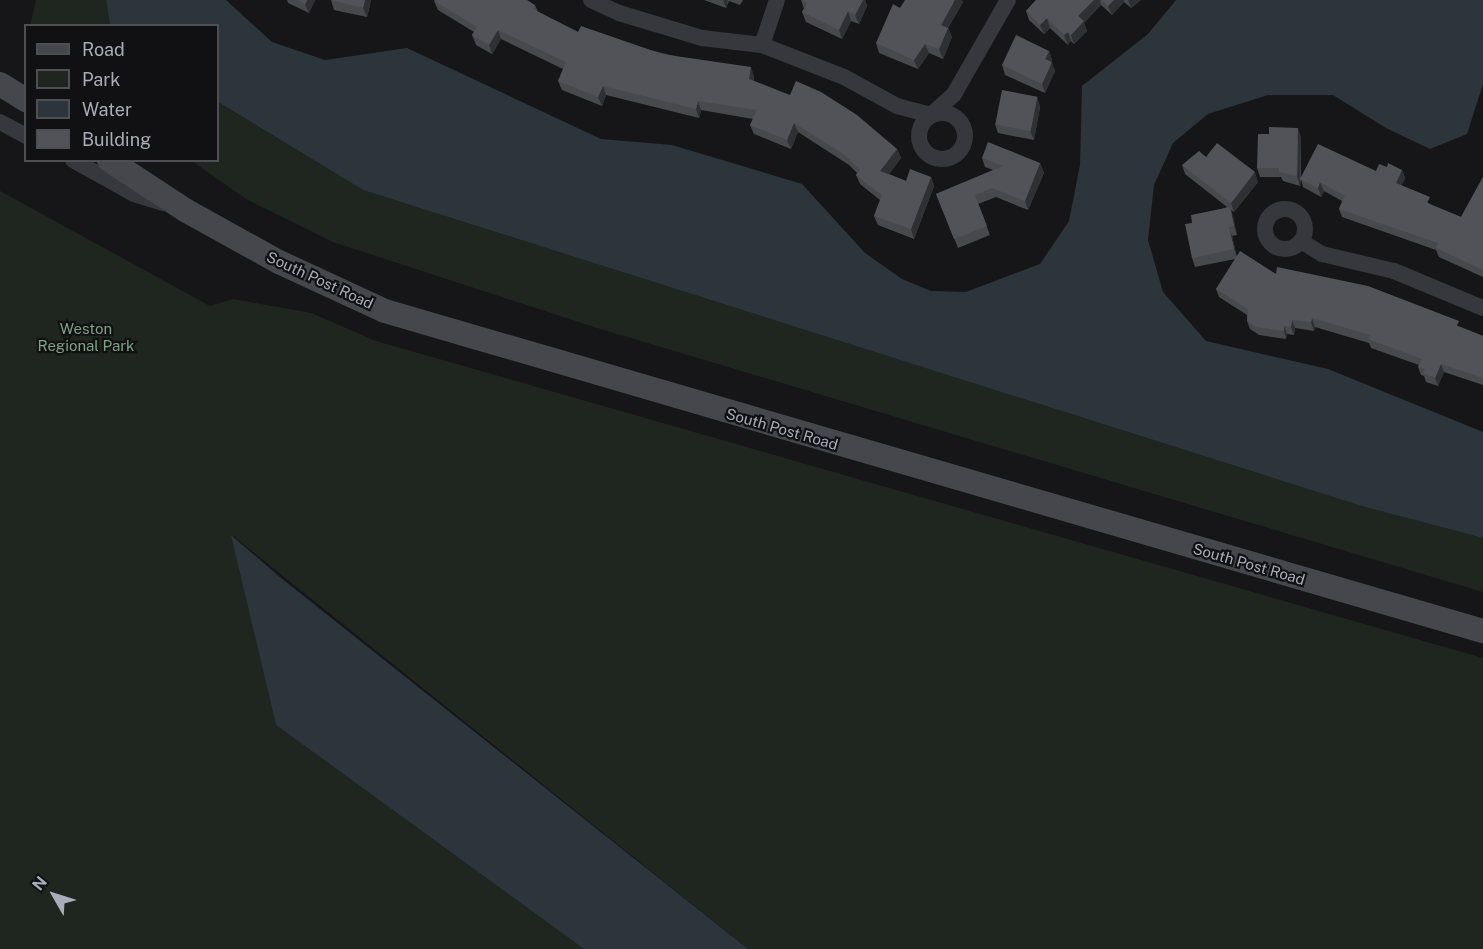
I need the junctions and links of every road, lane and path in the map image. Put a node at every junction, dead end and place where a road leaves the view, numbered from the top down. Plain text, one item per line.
1 (591, 0) edge
2 (777, 0) edge
3 (1008, 0) edge
4 (762, 45) junction
5 (0, 84) edge
6 (24, 99) edge
7 (0, 104) edge
8 (24, 116) edge
9 (0, 122) edge
10 (24, 135) edge
11 (77, 162) edge
12 (112, 162) edge
13 (185, 210) junction
14 (1301, 241) dead end
15 (1483, 308) edge
16 (1483, 631) edge

1 - 4 street
2 - 4 street
3 - 4 street
5 - 6 street
7 - 8 street
9 - 10 street
11 - 13 street
12 - 13 street, South Post Road
13 - 16 street, South Post Road
14 - 15 street

